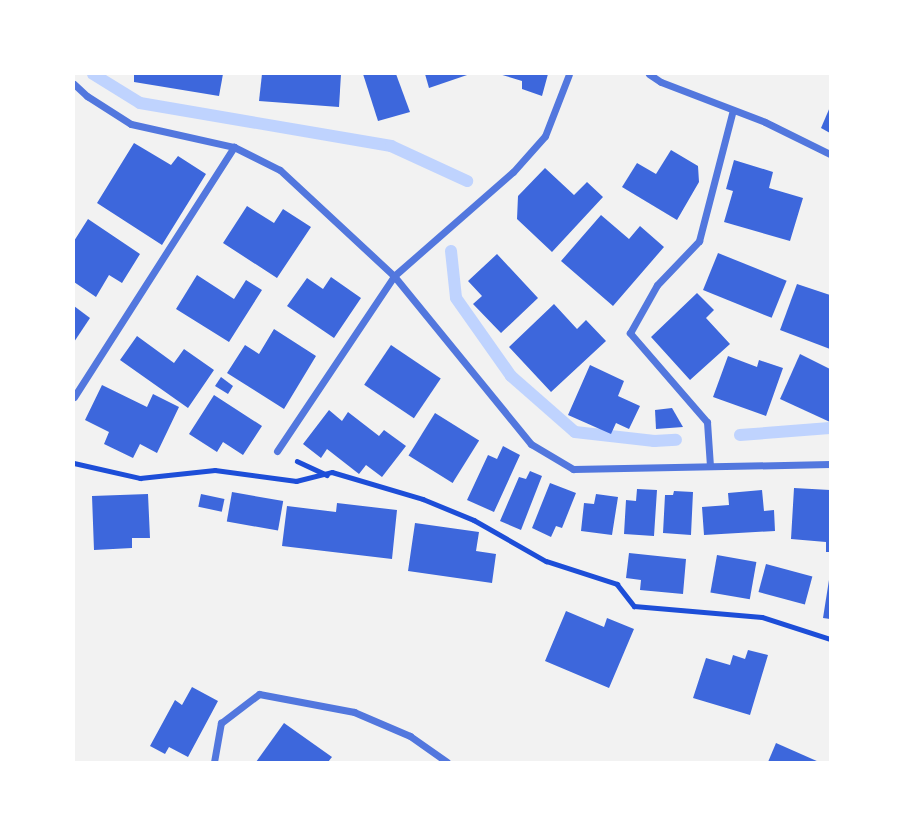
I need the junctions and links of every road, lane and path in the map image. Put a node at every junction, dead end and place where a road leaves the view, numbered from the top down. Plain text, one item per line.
1 (569, 74) edge
2 (649, 74) edge
3 (74, 84) edge
4 (733, 110) junction
5 (234, 147) junction
6 (831, 154) edge
7 (394, 276) junction
8 (74, 397) edge
9 (277, 452) joint
10 (74, 463) edge
11 (831, 464) edge
12 (710, 466) junction
13 (328, 475) junction
14 (831, 639) edge
15 (214, 762) edge
16 (447, 762) edge

1 - 7 street
2 - 4 street
3 - 5 street
4 - 6 street
4 - 12 street
5 - 7 street
5 - 8 street
7 - 9 street
7 - 12 street
9 - 13 path
10 - 13 path
11 - 12 street
13 - 14 path
15 - 16 street

